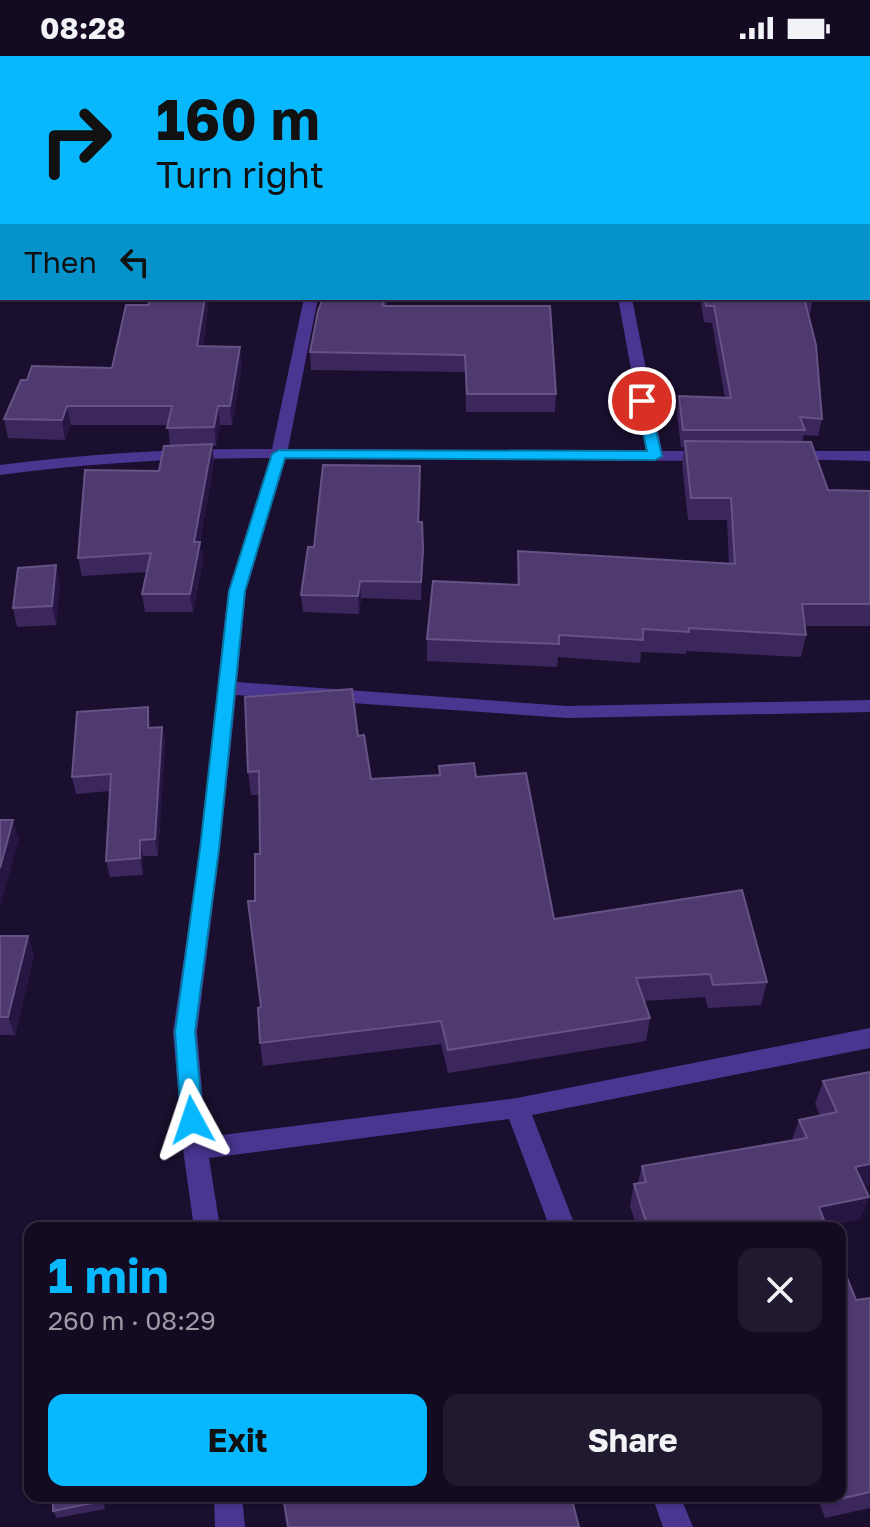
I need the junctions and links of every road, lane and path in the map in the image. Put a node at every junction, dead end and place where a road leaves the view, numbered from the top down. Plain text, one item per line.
1 (311, 300) edge
2 (625, 300) edge
3 (279, 454) junction
4 (655, 456) junction
5 (732, 456) edge
6 (778, 456) edge
7 (870, 456) edge
8 (0, 470) edge
9 (226, 688) junction
10 (870, 706) edge
11 (870, 1038) edge
12 (517, 1108) junction
13 (195, 1149) junction
14 (206, 1222) edge
15 (561, 1222) edge
16 (228, 1502) edge
17 (668, 1502) edge
18 (230, 1527) edge
19 (678, 1527) edge

1 - 3 street
2 - 4 street
3 - 4 street
3 - 8 street
3 - 9 street
4 - 5 street
6 - 7 street
9 - 10 street
9 - 13 street
11 - 12 street
12 - 13 street
12 - 15 street
13 - 14 street
16 - 18 street
17 - 19 street

